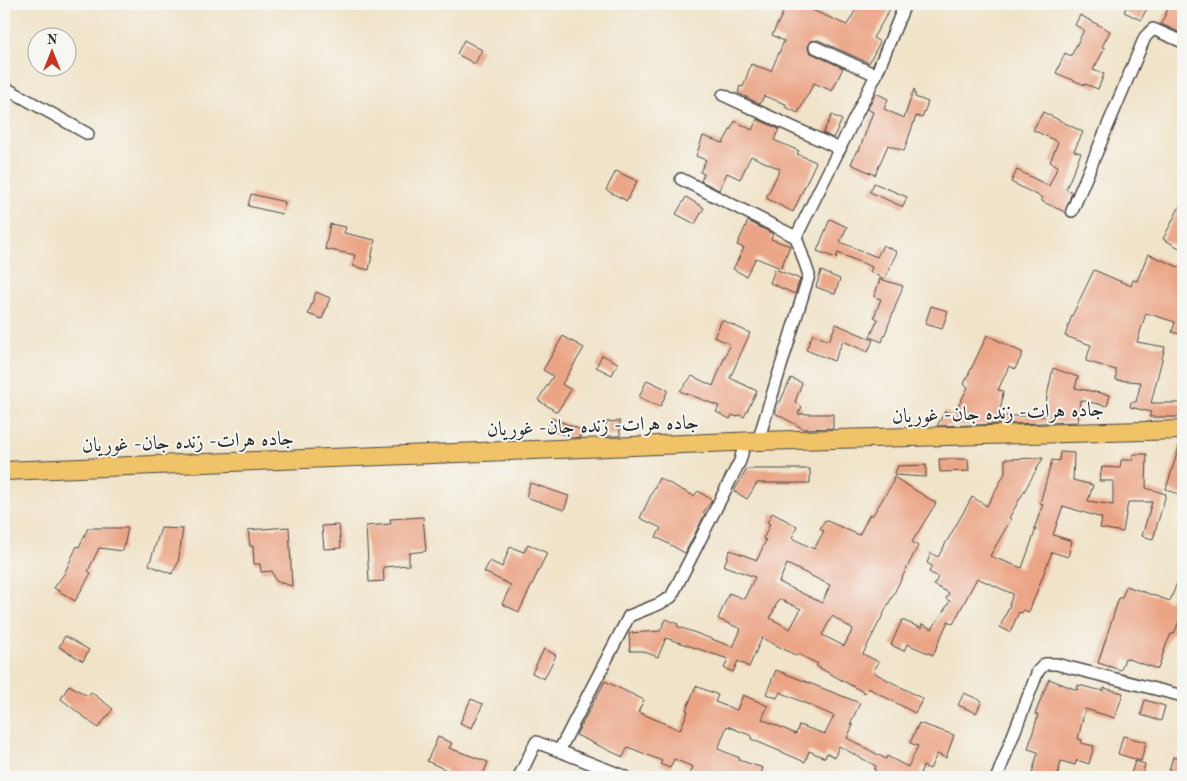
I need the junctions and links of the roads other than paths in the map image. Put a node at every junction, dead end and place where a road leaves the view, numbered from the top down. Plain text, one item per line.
1 (905, 4) edge
2 (1183, 42) edge
3 (815, 47) dead end
4 (876, 76) junction
5 (4, 87) edge
6 (723, 95) dead end
7 (88, 134) dead end
8 (840, 149) junction
9 (681, 179) dead end
10 (1072, 211) dead end
11 (796, 238) junction
12 (1183, 430) edge
13 (752, 442) junction
14 (4, 471) edge
15 (1183, 696) edge
16 (559, 751) junction
17 (519, 777) edge
18 (626, 777) edge
19 (997, 777) edge

1 - 4 street
2 - 10 street
3 - 4 street
4 - 8 street
5 - 7 street
6 - 8 street
8 - 11 street
9 - 11 street
11 - 13 street
12 - 13 main road, جاده هرات- زنده جان- غوریان
13 - 14 main road, جاده هرات- زنده جان- غوریان
13 - 16 street
15 - 19 street
16 - 17 street
16 - 18 street

